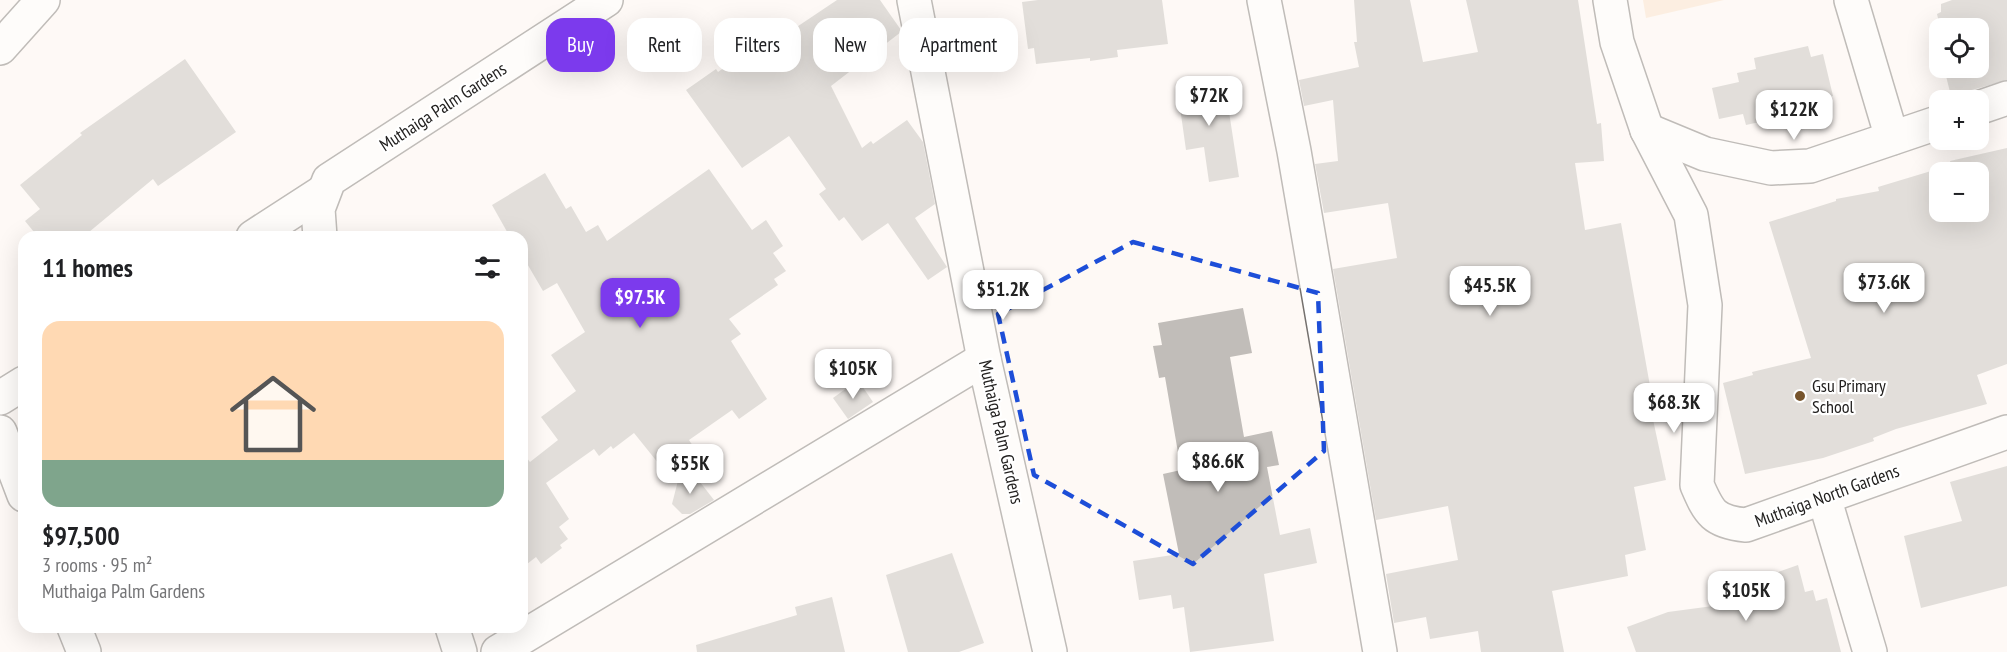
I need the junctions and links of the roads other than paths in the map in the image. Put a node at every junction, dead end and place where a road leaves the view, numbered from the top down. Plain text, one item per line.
1 (43, 0) edge
2 (606, 0) edge
3 (914, 0) edge
4 (1264, 0) edge
5 (1610, 0) edge
6 (1851, 0) edge
7 (0, 48) edge
8 (2007, 98) edge
9 (1989, 104) edge
10 (1929, 126) edge
11 (1647, 130) junction
12 (1892, 138) junction
13 (324, 191) junction
14 (262, 231) edge
15 (320, 231) edge
16 (984, 359) junction
17 (18, 387) edge
18 (0, 398) edge
19 (0, 432) edge
20 (2007, 432) edge
21 (18, 479) edge
22 (1824, 497) junction
23 (77, 633) edge
24 (454, 633) edge
25 (84, 652) edge
26 (460, 652) edge
27 (498, 652) edge
28 (1050, 652) edge
29 (1380, 652) edge
30 (1870, 652) edge

1 - 7 street
2 - 13 street, Muthaiga Palm Gardens
3 - 16 street, Muthaiga Palm Gardens
4 - 29 street
5 - 11 street, Muthaiga North Gardens
6 - 12 street
8 - 9 street
10 - 12 street
11 - 12 street
11 - 22 street, Muthaiga North Gardens
13 - 14 street, Muthaiga Palm Gardens
13 - 15 street
16 - 27 street
16 - 28 street, Muthaiga Palm Gardens
17 - 18 street
19 - 21 street
20 - 22 street, Muthaiga North Gardens
22 - 30 street
23 - 25 street
24 - 26 street

